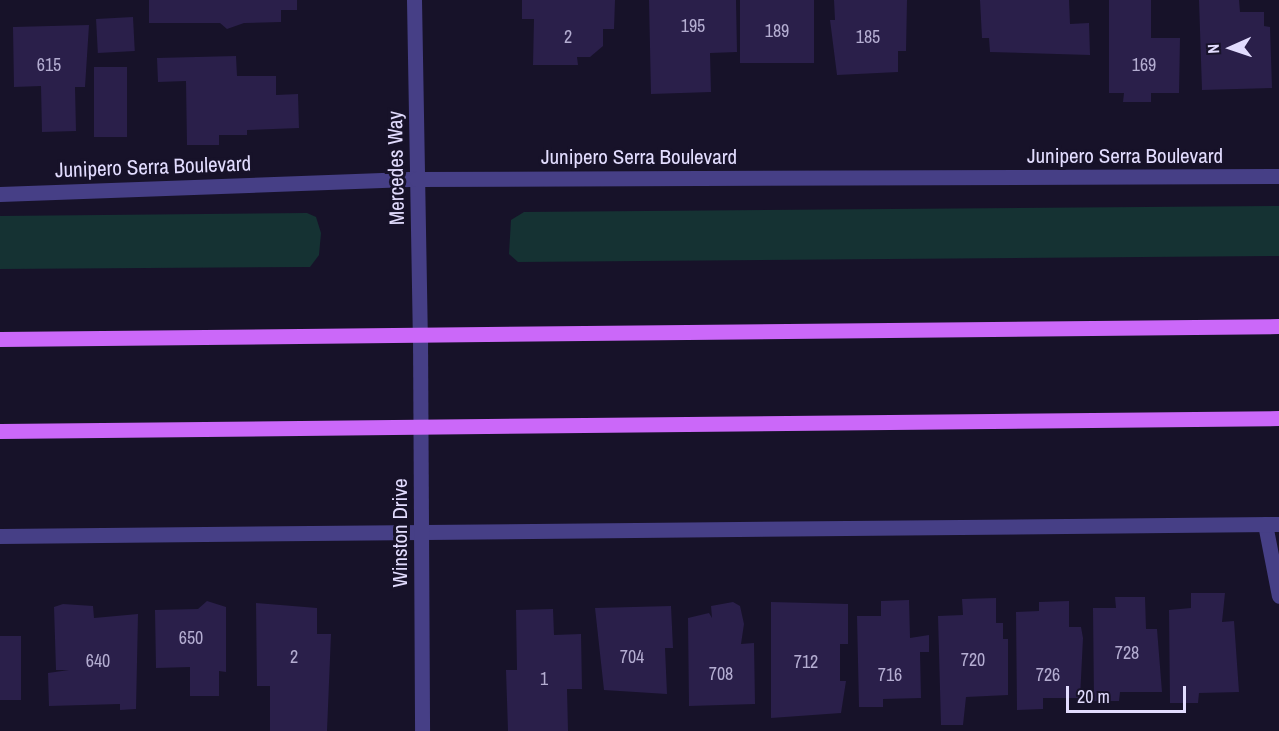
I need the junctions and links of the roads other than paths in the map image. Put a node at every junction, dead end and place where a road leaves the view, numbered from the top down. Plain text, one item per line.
1 (414, 0) edge
2 (1279, 176) edge
3 (416, 179) junction
4 (0, 194) edge
5 (1279, 326) edge
6 (420, 335) junction
7 (0, 339) edge
8 (1279, 418) edge
9 (420, 427) junction
10 (0, 431) edge
11 (1272, 524) edge
12 (421, 532) junction
13 (0, 536) edge
14 (1279, 596) edge
15 (422, 731) edge

1 - 3 street, Mercedes Way
2 - 3 street, Junipero Serra Boulevard
3 - 4 street, Junipero Serra Boulevard
3 - 6 street, Mercedes Way
5 - 6 main road
6 - 7 main road
6 - 9 street, Winston Drive
8 - 9 main road
9 - 10 main road
9 - 12 street, Winston Drive
11 - 12 street
11 - 14 street
12 - 13 street
12 - 15 street, Winston Drive

